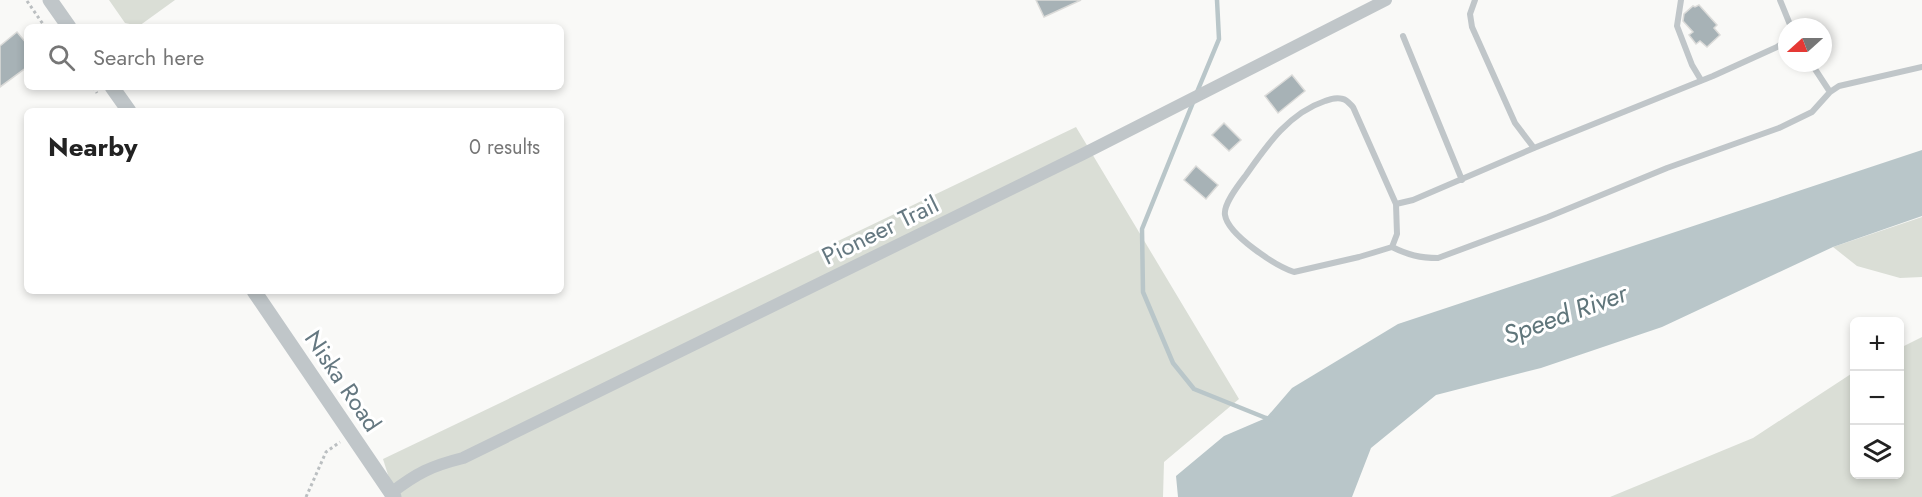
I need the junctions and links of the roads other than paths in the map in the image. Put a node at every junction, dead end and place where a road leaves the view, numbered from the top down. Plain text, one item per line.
1 (50, 0) edge
2 (1386, 0) edge
3 (1475, 0) edge
4 (1681, 0) edge
5 (1780, 0) edge
6 (1787, 18) edge
7 (67, 24) edge
8 (1403, 36) dead end
9 (1778, 46) edge
10 (1922, 67) edge
11 (1817, 72) edge
12 (1701, 80) junction
13 (114, 90) edge
14 (1830, 92) junction
15 (127, 108) edge
16 (1534, 148) junction
17 (1462, 180) junction
18 (1396, 204) junction
19 (1392, 247) junction
20 (256, 294) edge
21 (392, 495) edge

1 - 7 street
2 - 21 street, Pioneer Trail
3 - 16 lane
4 - 12 lane
5 - 6 lane
8 - 17 lane
9 - 12 lane
10 - 14 lane
11 - 14 lane
12 - 16 lane
13 - 15 street
14 - 19 lane
16 - 17 lane
17 - 18 lane
18 - 19 lane
18 - 19 lane
20 - 21 street, Niska Road

